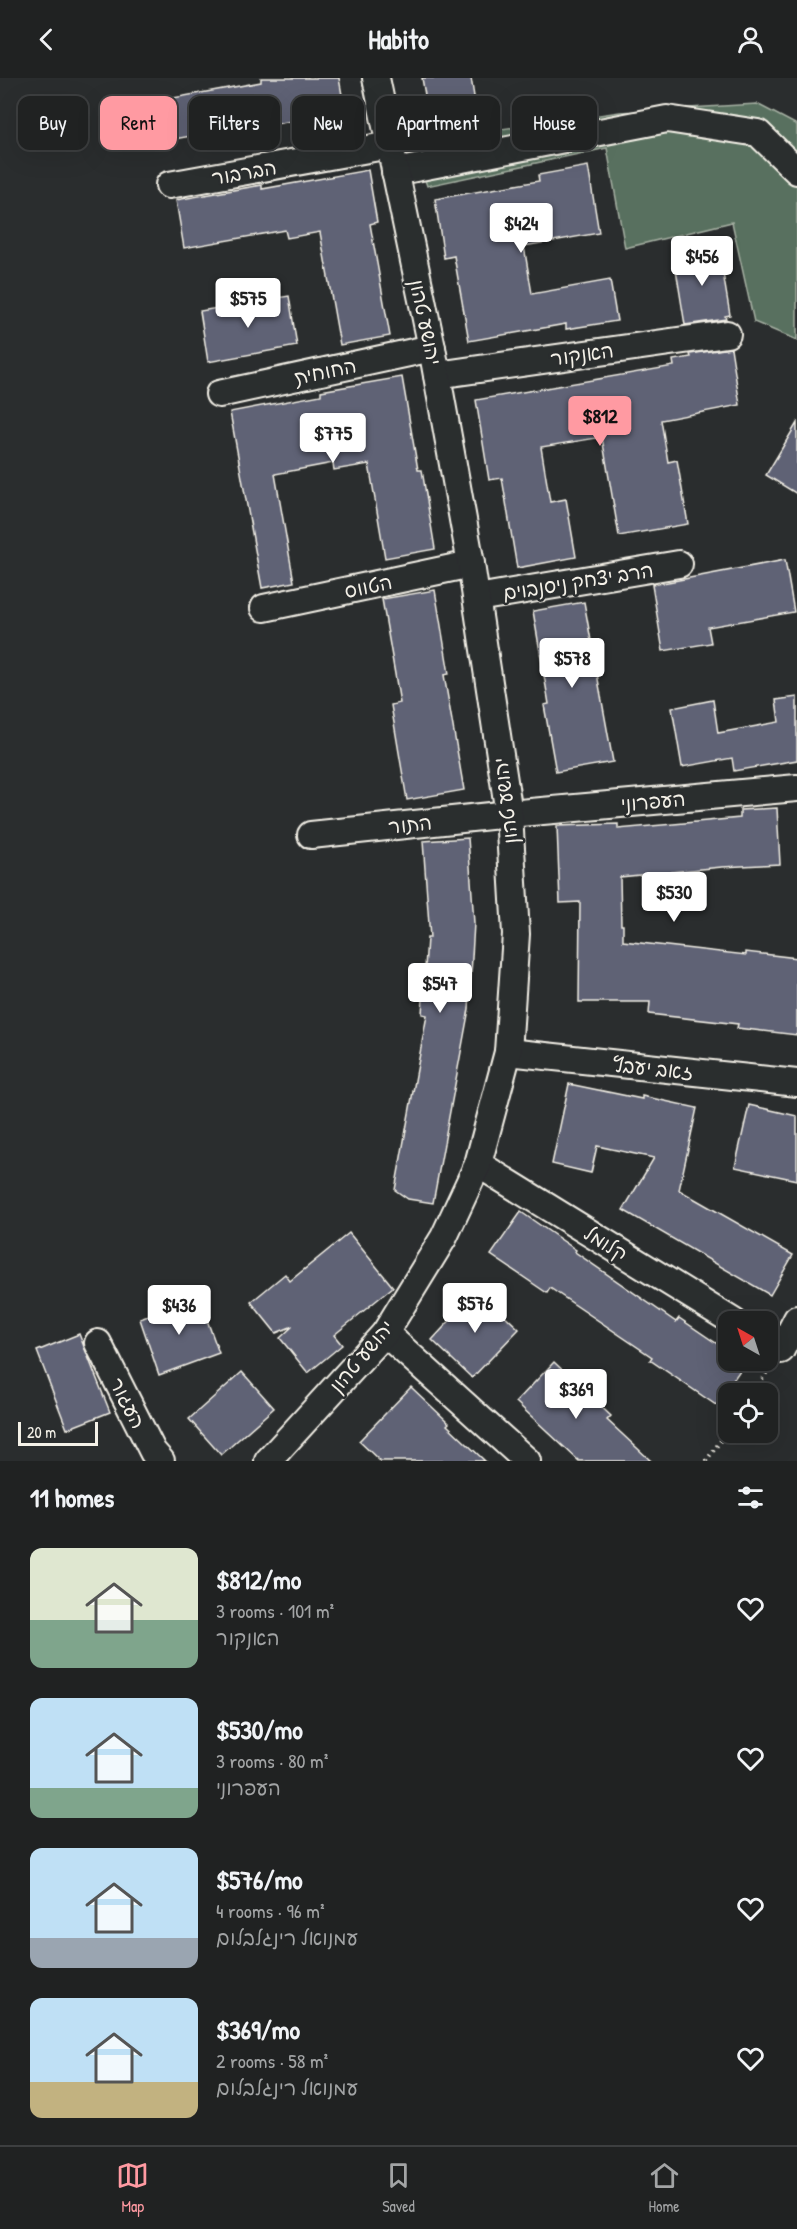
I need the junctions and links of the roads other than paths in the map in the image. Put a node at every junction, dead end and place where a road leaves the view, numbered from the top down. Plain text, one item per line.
1 (376, 78) edge
2 (380, 96) edge
3 (376, 148) edge
4 (391, 150) edge
5 (797, 171) edge
6 (395, 172) junction
7 (169, 185) dead end
8 (727, 334) dead end
9 (432, 348) junction
10 (437, 375) junction
11 (219, 394) dead end
12 (471, 564) junction
13 (679, 564) dead end
14 (477, 598) junction
15 (264, 608) dead end
16 (797, 788) edge
17 (509, 814) junction
18 (311, 835) dead end
19 (508, 1052) junction
20 (797, 1083) edge
21 (478, 1164) junction
22 (718, 1312) edge
23 (797, 1319) edge
24 (385, 1333) junction
25 (98, 1343) dead end
26 (778, 1348) edge
27 (161, 1461) edge
28 (268, 1461) edge
29 (526, 1461) edge

1 - 2 street, יהושע טהון
3 - 7 street, הברבור
4 - 6 street, יהושע טהון
5 - 6 street
6 - 9 street, יהושע טהון
8 - 10 street, האנקור
9 - 10 street, יהושע טהון
9 - 11 street, החוחית
10 - 12 street, יהושע טהון
12 - 14 street, יהושע טהון
12 - 15 street, הטווס
13 - 14 street, הרב יצחק ניסנבוים
14 - 17 street, יהושע טהון
16 - 17 street, העפרוני
17 - 18 street, התור
17 - 19 street, יהושע טהון
19 - 20 street, זאב יעבץ
19 - 21 street, יהושע טהון
21 - 22 street, קלומל
21 - 24 street, יהושע טהון
23 - 26 street
24 - 28 street, יהושע טהון
24 - 29 street
25 - 27 street, העגור

